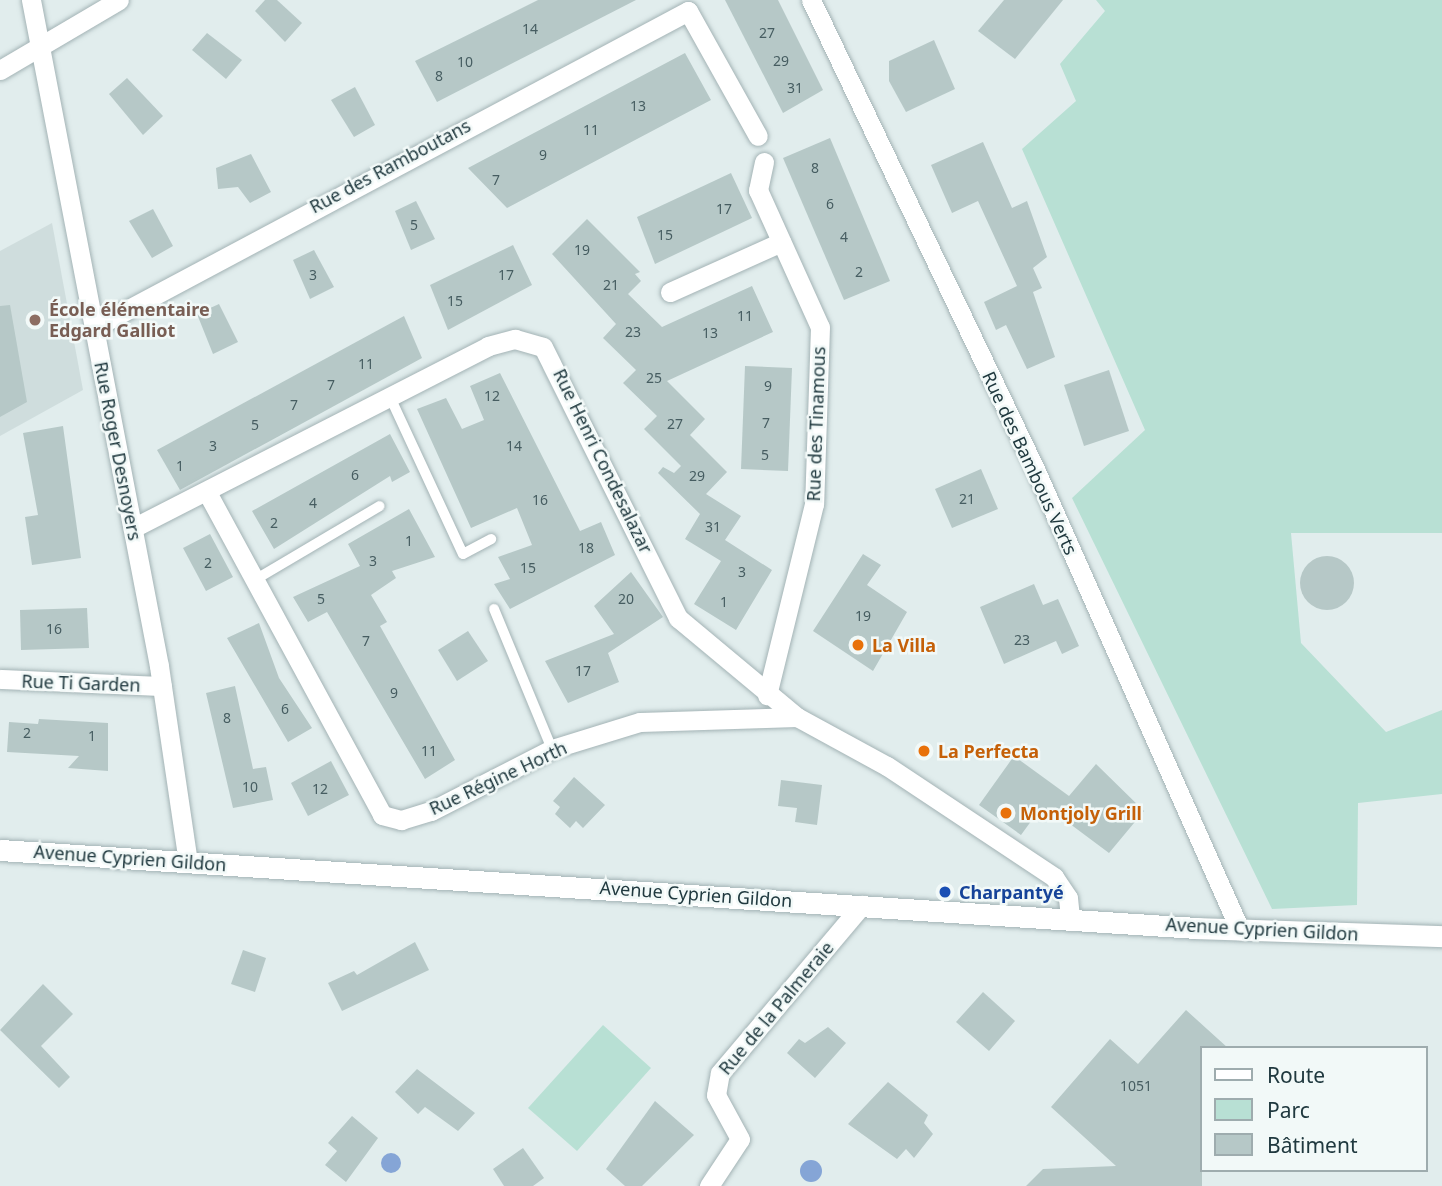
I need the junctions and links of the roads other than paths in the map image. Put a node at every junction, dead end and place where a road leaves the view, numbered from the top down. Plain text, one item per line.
1 (31, 0) edge
2 (119, 0) edge
3 (811, 0) edge
4 (685, 5) edge
5 (41, 42) junction
6 (0, 70) edge
7 (758, 136) dead end
8 (764, 162) dead end
9 (781, 242) junction
10 (670, 292) dead end
11 (95, 327) junction
12 (390, 397) junction
13 (208, 494) junction
14 (380, 506) dead end
15 (132, 528) junction
16 (491, 539) dead end
17 (252, 582) junction
18 (494, 609) dead end
19 (0, 679) edge
20 (162, 686) junction
21 (767, 695) junction
22 (797, 717) junction
23 (552, 749) junction
24 (0, 850) edge
25 (188, 862) junction
26 (862, 905) junction
27 (1070, 917) junction
28 (1442, 924) edge
29 (1240, 930) junction
30 (1392, 935) junction
31 (1442, 938) edge
32 (709, 1186) edge

1 - 5 street, Rue Roger Desnoyers
2 - 5 street
3 - 29 street, Rue des Bambous Verts
4 - 7 street, Rue des Ramboutans
4 - 11 street, Rue des Ramboutans
5 - 6 street
5 - 11 street, Rue Roger Desnoyers
8 - 9 street, Rue des Tinamous
9 - 10 street
9 - 21 street, Rue des Tinamous
11 - 15 street, Rue Roger Desnoyers
12 - 13 street, Rue Henri Condesalazar
12 - 16 lane
12 - 21 street, Rue Henri Condesalazar
13 - 15 street, Rue Henri Condesalazar
13 - 17 street, Rue Régine Horth
14 - 17 lane
15 - 20 street, Rue Roger Desnoyers
17 - 23 street, Rue Régine Horth
18 - 23 lane
19 - 20 street, Rue Ti Garden
20 - 25 street, Rue Roger Desnoyers
21 - 22 street, Rue Henri Condesalazar
22 - 23 street, Rue Régine Horth
22 - 27 street
24 - 25 street, Avenue Cyprien Gildon
25 - 26 street, Avenue Cyprien Gildon
26 - 27 street, Avenue Cyprien Gildon
26 - 32 street, Rue de la Palmeraie
27 - 29 street, Avenue Cyprien Gildon
28 - 30 street
29 - 30 street, Avenue Cyprien Gildon
30 - 31 street, Avenue Cyprien Gildon

